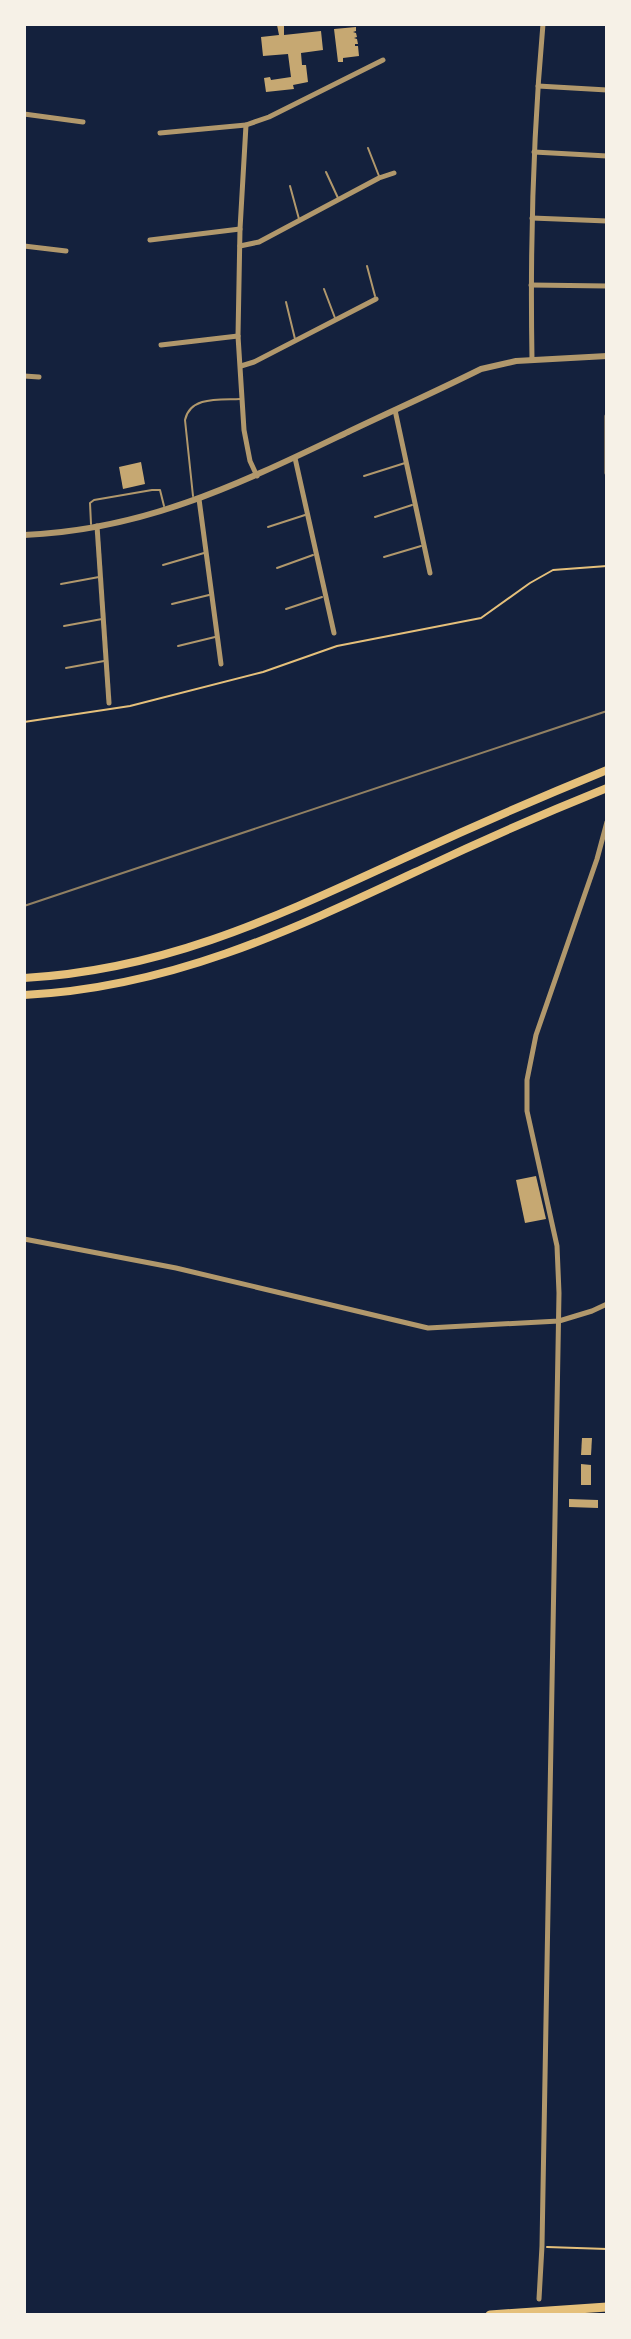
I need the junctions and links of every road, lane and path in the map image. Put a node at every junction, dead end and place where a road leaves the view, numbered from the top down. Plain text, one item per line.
1 (543, 24) edge
2 (383, 60) dead end
3 (538, 86) junction
4 (607, 90) edge
5 (24, 114) edge
6 (83, 122) dead end
7 (246, 125) junction
8 (160, 133) dead end
9 (368, 148) dead end
10 (534, 152) junction
11 (607, 156) edge
12 (326, 172) dead end
13 (394, 173) dead end
14 (379, 178) junction
15 (290, 186) dead end
16 (339, 199) junction
17 (532, 218) junction
18 (299, 220) junction
19 (607, 221) edge
20 (240, 229) junction
21 (150, 240) dead end
22 (24, 246) edge
23 (240, 246) junction
24 (66, 251) dead end
25 (367, 266) dead end
26 (531, 285) junction
27 (607, 286) edge
28 (324, 289) dead end
29 (376, 299) joint
30 (286, 302) dead end
31 (335, 319) junction
32 (238, 336) junction
33 (295, 339) junction
34 (161, 345) dead end
35 (607, 356) edge
36 (532, 359) junction
37 (241, 366) junction
38 (24, 376) edge
39 (39, 377) dead end
40 (241, 398) junction
41 (395, 410) junction
42 (607, 416) edge
43 (295, 458) junction
44 (406, 463) junction
45 (607, 473) edge
46 (257, 476) junction
47 (364, 476) dead end
48 (196, 500) junction
49 (415, 504) junction
50 (165, 511) junction
51 (307, 514) junction
52 (375, 517) dead end
53 (94, 526) junction
54 (268, 527) dead end
55 (24, 535) edge
56 (424, 546) junction
57 (206, 553) junction
58 (316, 555) junction
59 (384, 557) dead end
60 (163, 565) dead end
61 (607, 566) edge
62 (277, 568) dead end
63 (430, 573) dead end
64 (101, 577) junction
65 (61, 584) dead end
66 (211, 594) junction
67 (325, 596) junction
68 (172, 604) dead end
69 (286, 609) dead end
70 (103, 619) junction
71 (64, 626) dead end
72 (334, 633) dead end
73 (217, 636) junction
74 (178, 646) dead end
75 (106, 661) junction
76 (221, 664) dead end
77 (66, 668) dead end
78 (109, 703) dead end
79 (24, 722) edge
80 (607, 770) edge
81 (607, 788) edge
82 (607, 822) edge
83 (24, 978) edge
84 (24, 995) edge
85 (24, 1239) edge
86 (607, 1304) edge
87 (559, 1321) junction
88 (542, 2246) junction
89 (607, 2249) edge
90 (539, 2299) dead end
91 (607, 2307) edge
92 (490, 2315) edge

1 - 3 street
2 - 7 street
3 - 4 street
3 - 10 street
5 - 6 street
7 - 8 street
7 - 20 street
9 - 14 lane
10 - 11 street
10 - 17 street
12 - 16 lane
13 - 14 street
14 - 16 street
15 - 18 lane
16 - 18 street
17 - 19 street
17 - 26 street
18 - 23 street
20 - 21 street
20 - 23 street
22 - 24 street
23 - 32 street
25 - 29 lane
26 - 27 street
26 - 36 street
28 - 31 lane
29 - 31 street
30 - 33 lane
31 - 33 street
32 - 34 street
32 - 37 street
33 - 37 street
35 - 36 street
36 - 41 street
37 - 40 street
38 - 39 street
40 - 46 street
40 - 48 lane
41 - 43 street
41 - 44 street
42 - 45 street
43 - 46 street
43 - 51 street
44 - 47 lane
44 - 49 street
46 - 48 street
48 - 50 street
48 - 57 street
49 - 52 lane
49 - 56 street
50 - 53 street
50 - 53 lane
51 - 54 lane
51 - 58 street
53 - 55 street
53 - 64 street
56 - 59 lane
56 - 63 street
57 - 60 lane
57 - 66 street
58 - 62 lane
58 - 67 street
61 - 79 path
64 - 65 lane
64 - 70 street
66 - 68 lane
66 - 73 street
67 - 69 lane
67 - 72 street
70 - 71 lane
70 - 75 street
73 - 74 lane
73 - 76 street
75 - 77 lane
75 - 78 street
80 - 83 main road
81 - 84 main road
82 - 87 street
85 - 87 street
86 - 87 street
87 - 88 street
88 - 89 path
88 - 90 street
91 - 92 highway

